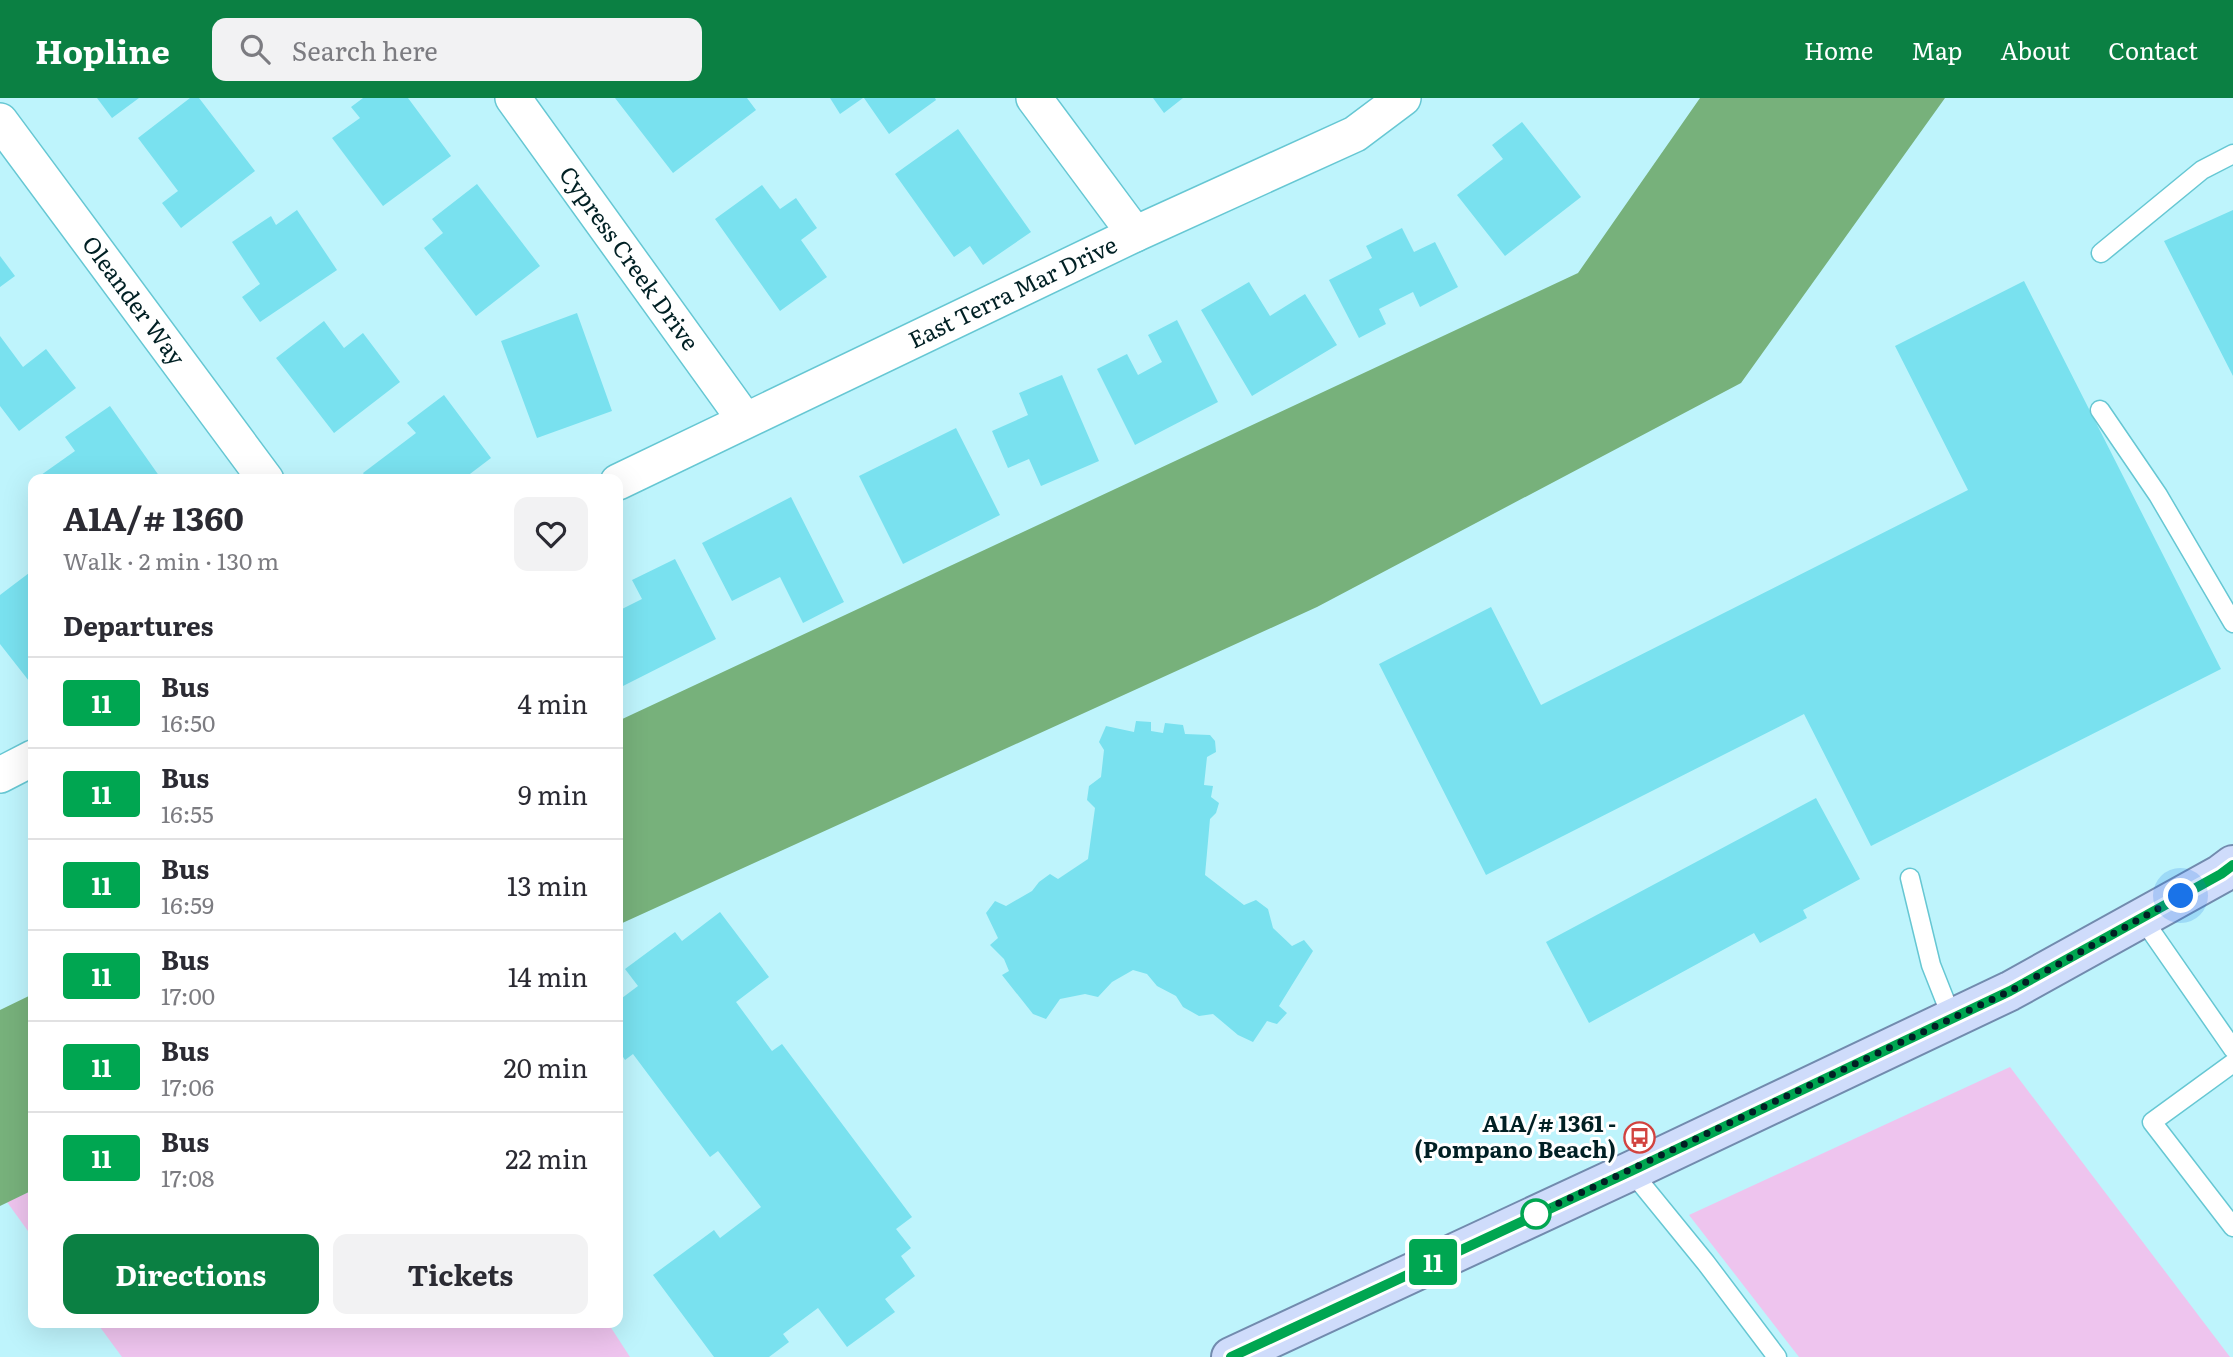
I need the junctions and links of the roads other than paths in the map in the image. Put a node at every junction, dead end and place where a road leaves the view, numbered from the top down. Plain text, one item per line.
1 (513, 98) edge
2 (1034, 98) edge
3 (1403, 98) edge
4 (0, 121) edge
5 (2233, 154) edge
6 (1135, 234) junction
7 (2101, 253) dead end
8 (2100, 410) dead end
9 (745, 420) junction
10 (262, 474) edge
11 (623, 480) edge
12 (2233, 623) edge
13 (28, 761) edge
14 (0, 775) edge
15 (2233, 865) edge
16 (1910, 878) dead end
17 (2142, 918) junction
18 (1952, 1018) junction
19 (2233, 1049) edge
20 (2233, 1063) edge
21 (1631, 1171) junction
22 (2233, 1227) edge
23 (1270, 1349) edge
24 (1231, 1357) edge
25 (1777, 1357) edge

1 - 9 street, Cypress Creek Drive
2 - 6 street
3 - 6 street, East Terra Mar Drive
4 - 10 street, Oleander Way
5 - 7 lane
6 - 9 street, East Terra Mar Drive
8 - 12 lane
9 - 11 street, East Terra Mar Drive
13 - 14 street
15 - 17 main road
16 - 18 lane
17 - 18 main road
17 - 19 lane
18 - 21 main road
20 - 22 lane
21 - 23 main road
21 - 25 lane
23 - 24 main road

